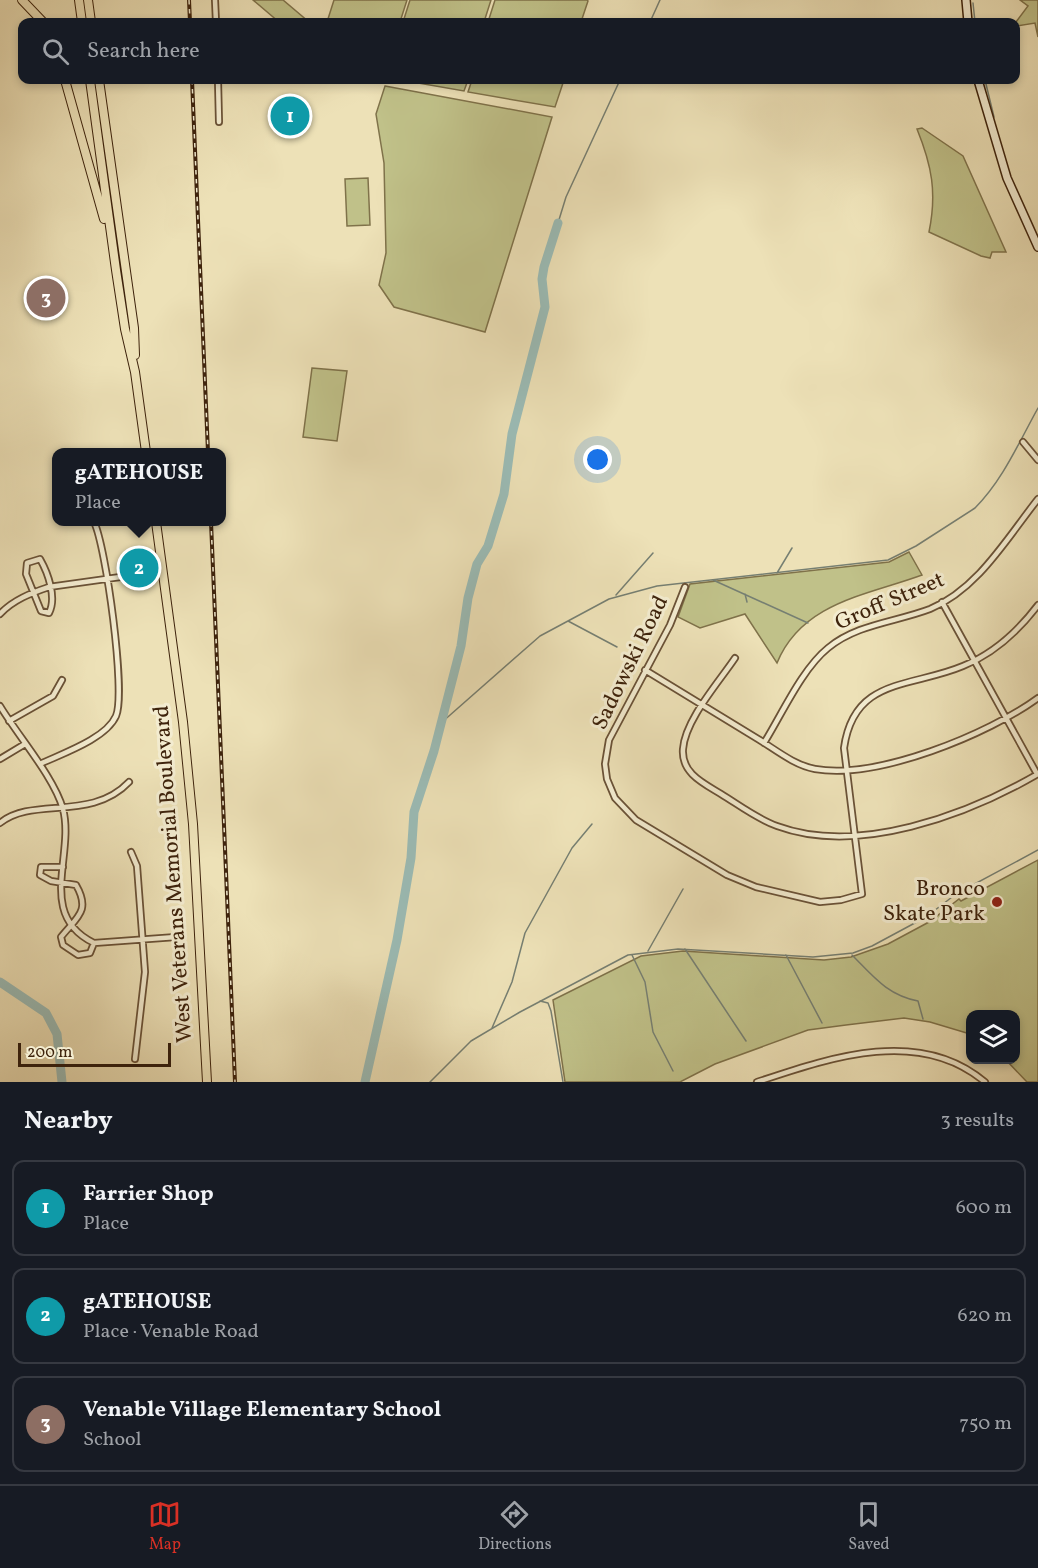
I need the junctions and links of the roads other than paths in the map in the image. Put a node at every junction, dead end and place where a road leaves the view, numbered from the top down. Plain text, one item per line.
1 (22, 0) edge
2 (79, 0) edge
3 (88, 0) edge
4 (215, 0) edge
5 (966, 0) edge
6 (39, 18) edge
7 (81, 18) edge
8 (90, 18) edge
9 (216, 18) edge
10 (968, 18) edge
11 (66, 84) edge
12 (91, 84) edge
13 (100, 84) edge
14 (218, 84) edge
15 (979, 84) edge
16 (219, 122) dead end
17 (1038, 247) edge
18 (116, 270) junction
19 (135, 372) junction
20 (1023, 442) dead end
21 (146, 448) edge
22 (1038, 460) edge
23 (1038, 499) edge
24 (95, 526) edge
25 (157, 526) edge
26 (163, 571) junction
27 (107, 579) junction
28 (685, 587) dead end
29 (49, 588) junction
30 (32, 592) junction
31 (942, 602) junction
32 (1038, 605) edge
33 (0, 614) edge
34 (735, 658) dead end
35 (975, 661) junction
36 (645, 670) junction
37 (62, 680) dead end
38 (1038, 698) edge
39 (0, 706) edge
40 (702, 706) junction
41 (1007, 718) junction
42 (9, 721) junction
43 (764, 742) junction
44 (25, 744) junction
45 (0, 759) edge
46 (40, 764) junction
47 (845, 770) junction
48 (1038, 774) edge
49 (129, 782) dead end
50 (63, 808) junction
51 (0, 823) edge
52 (854, 835) junction
53 (131, 852) dead end
54 (63, 867) junction
55 (61, 881) junction
56 (70, 926) junction
57 (176, 937) dead end
58 (142, 941) junction
59 (94, 943) junction
60 (135, 1059) dead end
61 (775, 1079) edge
62 (207, 1082) edge
63 (757, 1082) edge
64 (985, 1082) edge

1 - 6 main road
2 - 7 main road
3 - 8 main road
4 - 9 street
5 - 10 street
11 - 18 main road
12 - 18 main road
13 - 19 main road
14 - 16 street
15 - 17 street
18 - 19 main road
19 - 21 main road
20 - 22 street
23 - 31 street, Groff Street
24 - 27 street
25 - 26 main road, West Veterans Memorial Boulevard
26 - 27 street
26 - 62 main road, West Veterans Memorial Boulevard
27 - 29 street
27 - 46 street
28 - 36 street, Sadowski Road
29 - 30 street
29 - 30 street
29 - 30 street
30 - 33 street
31 - 35 street
31 - 43 street, Groff Street
32 - 35 street
34 - 40 street
35 - 41 street
35 - 47 street
36 - 40 street
36 - 52 street, Sadowski Road
37 - 42 street
38 - 41 street
39 - 42 street
40 - 43 street
40 - 52 street
41 - 47 street
41 - 48 street
42 - 44 street
43 - 47 street
44 - 45 street
44 - 46 street
46 - 50 street
47 - 52 street
48 - 52 street
49 - 50 street
50 - 51 street
50 - 54 street
53 - 58 street
54 - 55 street
54 - 55 street
55 - 56 street
55 - 56 street
56 - 59 street
56 - 59 street
57 - 58 street
58 - 59 street
58 - 60 street
61 - 63 street
61 - 64 street

